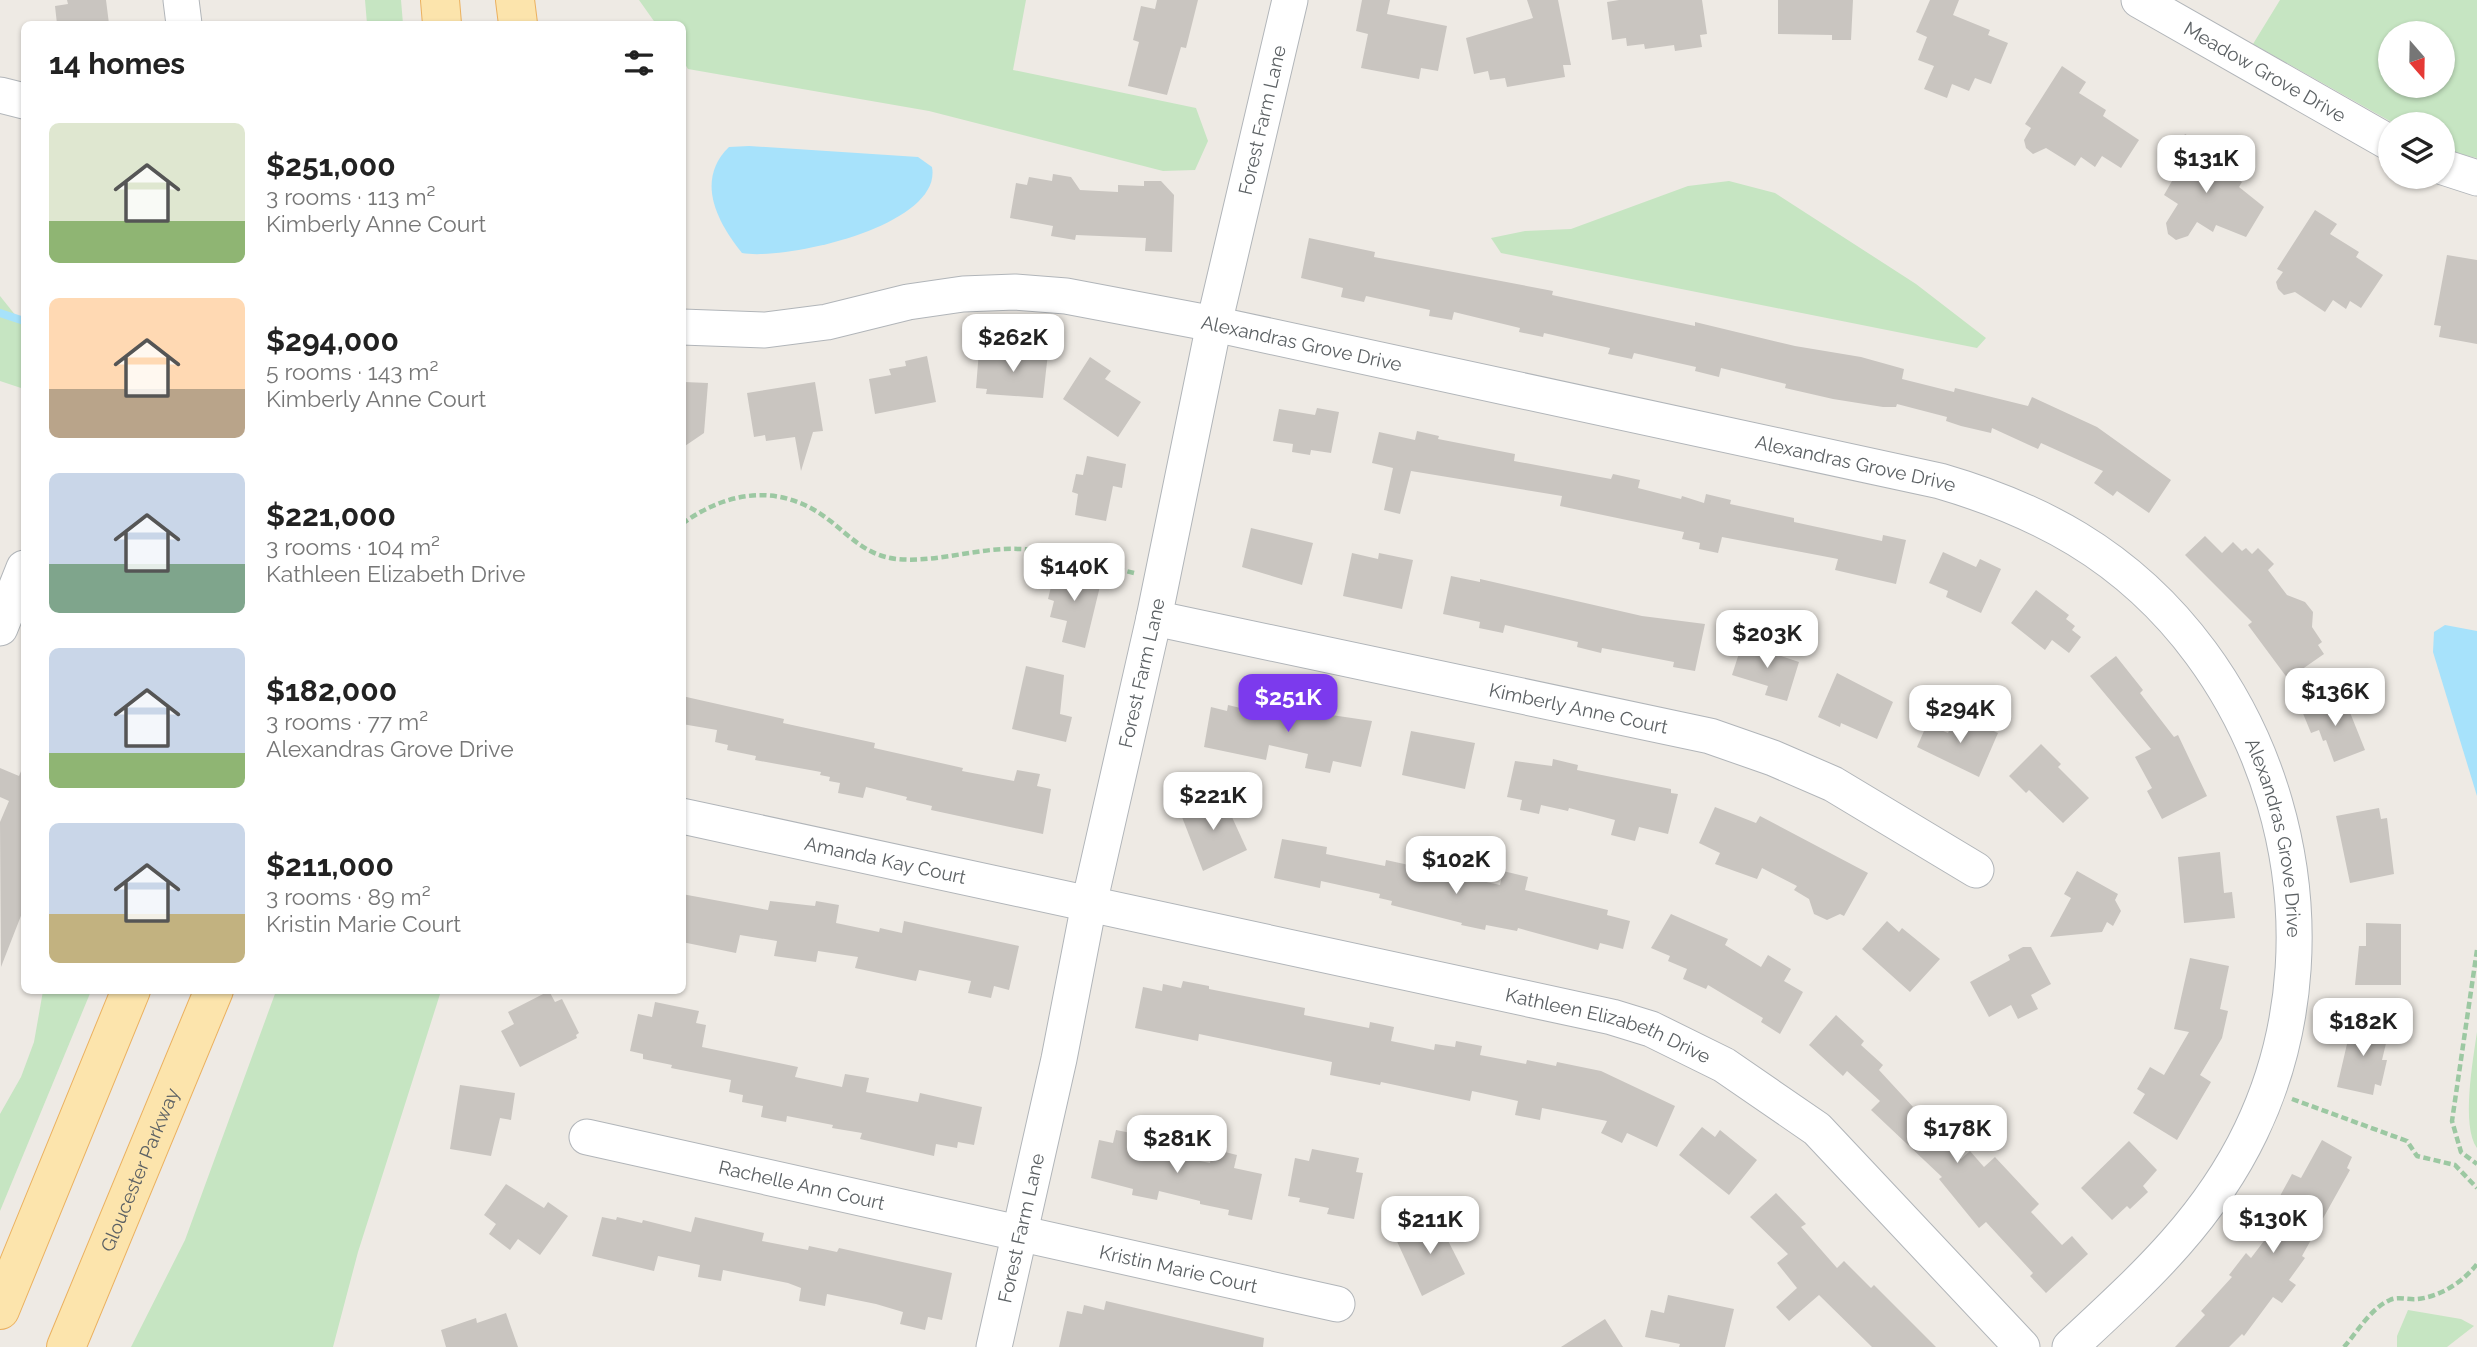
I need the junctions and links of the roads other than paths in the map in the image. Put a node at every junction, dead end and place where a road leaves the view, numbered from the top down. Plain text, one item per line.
1 (181, 0) edge
2 (440, 0) edge
3 (515, 0) edge
4 (1290, 0) edge
5 (2139, 0) edge
6 (184, 21) edge
7 (442, 21) edge
8 (518, 21) edge
9 (0, 96) edge
10 (21, 100) edge
11 (2378, 136) edge
12 (2455, 171) edge
13 (2477, 178) edge
14 (1214, 324) junction
15 (686, 327) edge
16 (21, 576) edge
17 (1154, 618) junction
18 (0, 628) edge
19 (686, 817) edge
20 (1976, 870) dead end
21 (1088, 904) junction
22 (129, 994) edge
23 (212, 994) edge
24 (587, 1137) dead end
25 (1019, 1233) junction
26 (1337, 1304) dead end
27 (0, 1310) edge
28 (66, 1347) edge
29 (995, 1347) edge
30 (2022, 1347) edge
31 (2070, 1347) edge

1 - 6 street
2 - 7 main road
3 - 8 main road
4 - 14 street, Forest Farm Lane
5 - 11 street, Meadow Grove Drive
9 - 10 street
12 - 13 street
14 - 15 street, Alexandras Grove Drive
14 - 17 street, Forest Farm Lane
14 - 31 street, Alexandras Grove Drive
16 - 18 street
17 - 20 street, Kimberly Anne Court
17 - 21 street, Forest Farm Lane
19 - 21 street, Amanda Kay Court
21 - 25 street, Forest Farm Lane
21 - 30 street, Kathleen Elizabeth Drive
22 - 27 main road
23 - 28 main road, Gloucester Parkway
24 - 25 street, Rachelle Ann Court
25 - 26 street, Kristin Marie Court
25 - 29 street, Forest Farm Lane

